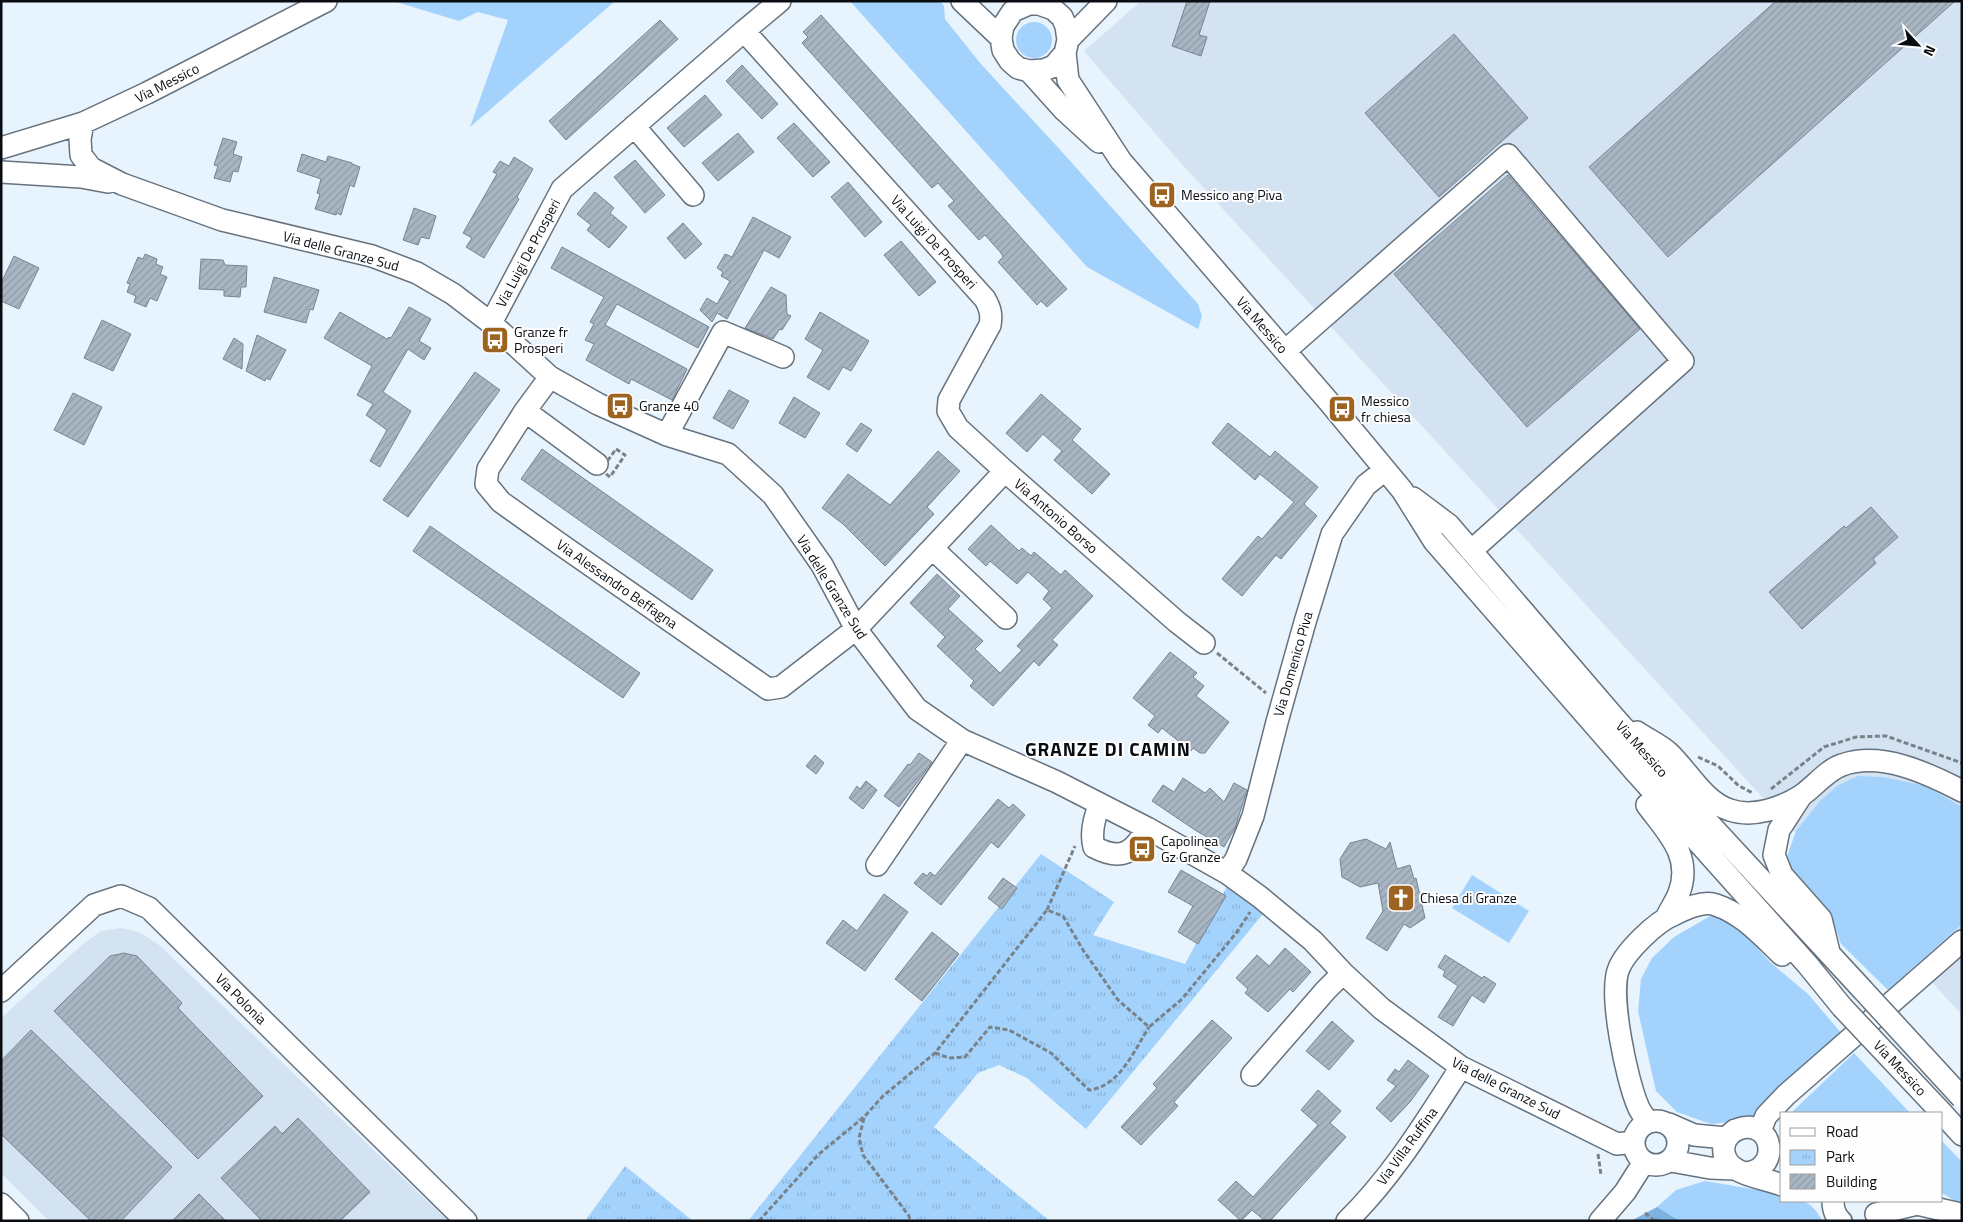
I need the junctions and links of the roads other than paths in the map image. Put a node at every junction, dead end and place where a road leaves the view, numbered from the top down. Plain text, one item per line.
1 (326, 1) edge
2 (780, 1) edge
3 (962, 1) edge
4 (1104, 2) edge
5 (1041, 3) edge
6 (1014, 5) edge
7 (744, 31) junction
8 (1001, 38) junction
9 (1067, 47) junction
10 (1029, 71) junction
11 (83, 123) junction
12 (634, 126) junction
13 (1, 148) edge
14 (1121, 161) junction
15 (1, 172) edge
16 (122, 184) junction
17 (693, 195) dead end
18 (490, 323) junction
19 (1285, 352) junction
20 (783, 357) dead end
21 (550, 377) junction
22 (525, 411) junction
23 (667, 435) junction
24 (597, 464) dead end
25 (1385, 470) junction
26 (1005, 471) junction
27 (1402, 490) junction
28 (932, 549) junction
29 (1471, 551) junction
30 (1006, 618) dead end
31 (856, 629) junction
32 (1204, 643) road end
33 (1614, 717) junction
34 (962, 740) junction
35 (1632, 768) junction
36 (1962, 790) edge
37 (1802, 795) junction
38 (1096, 814) junction
39 (1146, 828) junction
40 (877, 865) dead end
41 (1227, 874) junction
42 (1666, 918) junction
43 (1962, 940) edge
44 (1830, 954) junction
45 (1343, 973) junction
46 (1, 990) edge
47 (1837, 1002) junction
48 (1461, 1068) junction
49 (1252, 1075) dead end
50 (1962, 1086) edge
51 (1962, 1098) edge
52 (1933, 1112) edge
53 (1941, 1112) edge
54 (1943, 1114) edge
55 (1648, 1122) junction
56 (1669, 1124) junction
57 (1735, 1130) junction
58 (1962, 1135) edge
59 (1764, 1138) junction
60 (1634, 1142) junction
61 (1671, 1161) junction
62 (1644, 1162) junction
63 (1780, 1164) edge
64 (1740, 1171) junction
65 (1780, 1184) edge
66 (1, 1204) edge
67 (1874, 1212) edge
68 (1962, 1216) edge
69 (18, 1221) edge
70 (466, 1221) edge
71 (1347, 1221) edge
72 (1600, 1221) edge

1 - 11 street, Via Messico
2 - 7 street, Via Luigi De Prosperi
3 - 8 street, Via Messico
4 - 9 street
5 - 6 street, Via Messico
5 - 9 street, Via Messico
6 - 8 street, Via Messico
7 - 12 street, Via Luigi De Prosperi
7 - 26 street, Via Luigi De Prosperi
8 - 10 street, Via Messico
9 - 10 street
9 - 14 street, Via Messico
10 - 14 street, Via Messico
11 - 13 street, Via Messico
11 - 16 street, Via delle Granze Sud
12 - 17 street
12 - 18 street, Via Luigi De Prosperi
14 - 19 street, Via Messico
15 - 16 street, Via delle Granze Sud
16 - 18 street, Via delle Granze Sud
18 - 21 street, Via delle Granze Sud
19 - 25 street, Via Messico
19 - 29 street
20 - 23 street
21 - 22 street, Via Alessandro Beffagna
21 - 23 street, Via delle Granze Sud
22 - 24 street
22 - 31 street, Via Alessandro Beffagna
23 - 31 street, Via delle Granze Sud
25 - 27 street, Via Messico
25 - 41 street, Via Domenico Piva
26 - 28 street, Via Antonio Borso
26 - 32 street, Via Antonio Borso
27 - 29 street, Via Messico
27 - 35 street, Via Messico
28 - 30 street
28 - 31 street, Via Antonio Borso
29 - 33 street, Via Messico
31 - 34 street, Via delle Granze Sud
33 - 37 street
33 - 44 street, Via Messico
34 - 38 street, Via delle Granze Sud
34 - 40 street
35 - 42 street
35 - 47 street, Via Messico
36 - 37 street
37 - 44 street
38 - 39 street, Via delle Granze Sud
38 - 39 street
39 - 41 street, Via delle Granze Sud
41 - 45 street, Via delle Granze Sud
42 - 47 street
42 - 55 street
43 - 59 street, Via Messico
44 - 51 street, Via Messico, bridge
45 - 48 street, Via delle Granze Sud
45 - 49 street
46 - 70 street, Via Polonia
47 - 53 street, Via Messico, bridge
48 - 60 street, Via delle Granze Sud
48 - 71 street, Via Villa Ruffina
50 - 52 street, Via Messico
54 - 58 street, Via Messico
55 - 56 street
55 - 60 street
56 - 57 street
56 - 61 street
57 - 59 street
57 - 64 street
59 - 63 street
59 - 64 street
60 - 62 street
61 - 62 street
61 - 64 street
62 - 72 street
64 - 65 street
66 - 69 street
67 - 68 street

